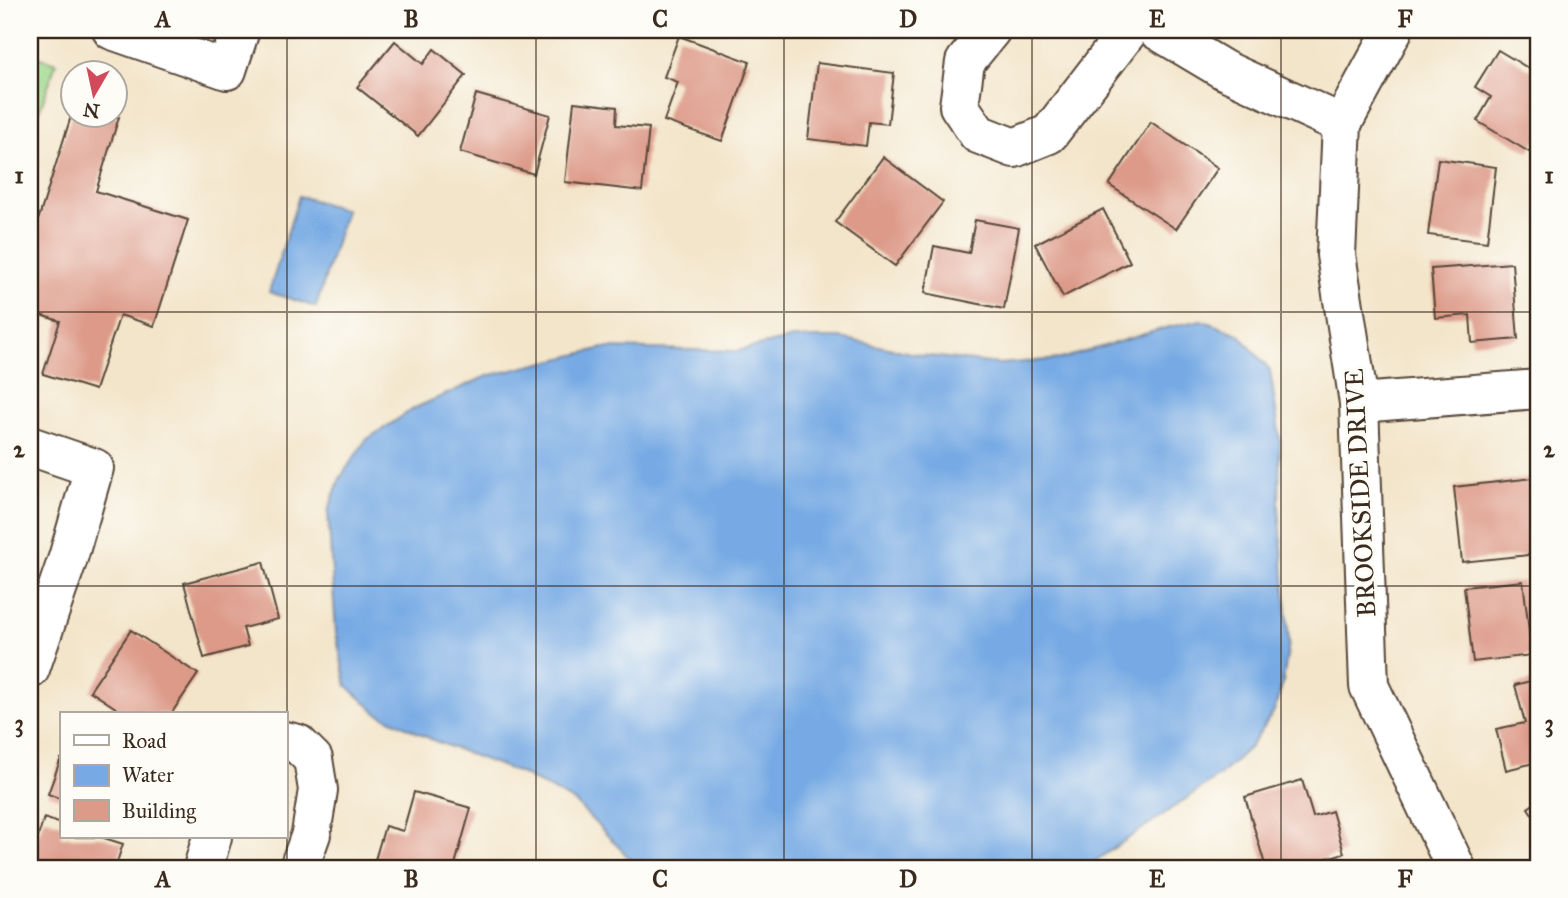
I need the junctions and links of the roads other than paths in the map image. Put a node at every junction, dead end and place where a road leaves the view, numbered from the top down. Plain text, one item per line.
1 (112, 30) edge
2 (240, 30) edge
3 (991, 30) edge
4 (1129, 30) edge
5 (1157, 30) edge
6 (1393, 30) edge
7 (1342, 124) junction
8 (1538, 389) edge
9 (1359, 403) junction
10 (30, 446) edge
11 (30, 668) edge
12 (287, 741) edge
13 (212, 838) edge
14 (203, 868) edge
15 (299, 868) edge
16 (1455, 868) edge

1 - 2 street
3 - 4 street
5 - 7 street
6 - 7 street, BROOKSIDE DRIVE
7 - 9 street, BROOKSIDE DRIVE
8 - 9 street
9 - 16 street, BROOKSIDE DRIVE
10 - 11 street
12 - 15 street
13 - 14 street

